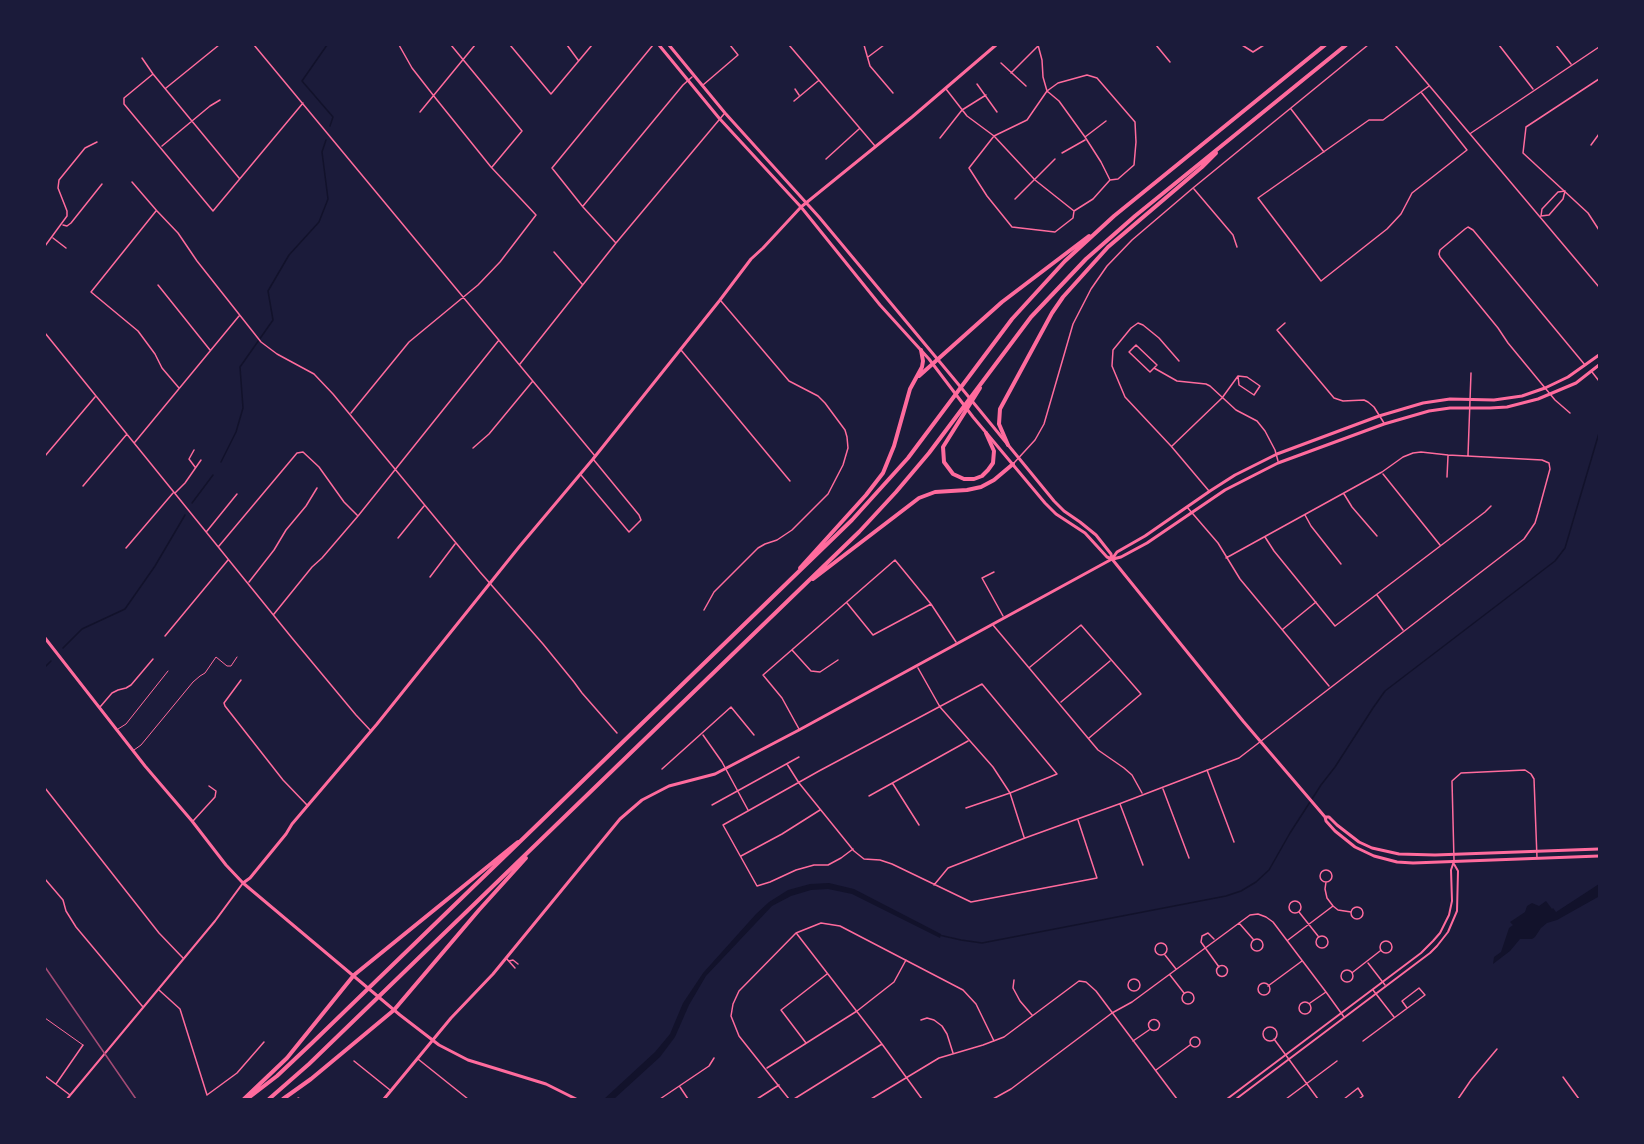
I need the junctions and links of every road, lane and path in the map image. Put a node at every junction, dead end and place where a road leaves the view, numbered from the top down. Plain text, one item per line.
1 (219, 45) edge
2 (254, 45) edge
3 (399, 45) edge
4 (451, 45) edge
5 (475, 45) edge
6 (510, 45) edge
7 (567, 45) edge
8 (592, 45) edge
9 (653, 45) edge
10 (659, 45) edge
11 (669, 45) edge
12 (730, 45) edge
13 (789, 45) edge
14 (864, 45) edge
15 (884, 45) edge
16 (996, 45) edge
17 (1038, 45) edge
18 (1156, 45) edge
19 (1242, 45) edge
20 (1264, 45) edge
21 (1325, 45) edge
22 (1346, 45) edge
23 (1368, 45) edge
24 (1395, 45) edge
25 (1498, 45) edge
26 (1556, 45) edge
27 (1599, 47) edge
28 (142, 58) dead end
29 (867, 58) junction
30 (464, 59) junction
31 (579, 60) junction
32 (1170, 62) dead end
33 (1001, 63) dead end
34 (1572, 65) junction
35 (1011, 73) junction
36 (153, 74) junction
37 (694, 75) junction
38 (1599, 79) edge
39 (688, 80) junction
40 (819, 80) junction
41 (977, 84) dead end
42 (702, 86) junction
43 (1026, 86) dead end
44 (1429, 86) junction
45 (165, 89) junction
46 (795, 89) dead end
47 (945, 89) junction
48 (1534, 90) junction
49 (1047, 91) junction
50 (1421, 92) junction
51 (893, 93) dead end
52 (986, 95) junction
53 (433, 96) junction
54 (800, 96) junction
55 (220, 100) dead end
56 (794, 101) dead end
57 (303, 103) junction
58 (1291, 108) junction
59 (962, 110) junction
60 (420, 112) dead end
61 (997, 112) dead end
62 (725, 113) junction
63 (719, 118) junction
64 (192, 121) junction
65 (1107, 121) dead end
66 (860, 129) junction
67 (1471, 134) junction
68 (1599, 134) edge
69 (994, 136) junction
70 (1233, 136) junction
71 (940, 138) dead end
72 (1085, 138) junction
73 (97, 142) dead end
74 (1591, 145) dead end
75 (160, 147) junction
76 (875, 147) junction
77 (751, 152) junction
78 (1324, 152) junction
79 (1062, 153) dead end
80 (826, 159) dead end
81 (1055, 159) dead end
82 (770, 161) junction
83 (491, 167) junction
84 (239, 178) junction
85 (1035, 180) junction
86 (1110, 180) junction
87 (132, 182) dead end
88 (102, 184) dead end
89 (1193, 188) junction
90 (1564, 191) junction
91 (1015, 199) dead end
92 (806, 202) junction
93 (583, 207) junction
94 (801, 207) junction
95 (157, 211) junction
96 (1074, 211) junction
97 (1541, 216) junction
98 (62, 225) junction
99 (1104, 225) junction
100 (1599, 230) edge
101 (52, 237) junction
102 (616, 243) junction
103 (45, 246) edge
104 (1237, 247) dead end
105 (66, 248) dead end
106 (554, 252) dead end
107 (158, 285) dead end
108 (582, 285) junction
109 (1599, 287) edge
110 (464, 298) junction
111 (720, 300) junction
112 (240, 315) junction
113 (1285, 324) dead end
114 (45, 333) edge
115 (499, 340) junction
116 (680, 349) junction
117 (921, 350) junction
118 (210, 351) junction
119 (1599, 355) edge
120 (937, 359) junction
121 (1179, 361) dead end
122 (932, 363) junction
123 (519, 364) junction
124 (1599, 365) edge
125 (1586, 366) junction
126 (1154, 368) junction
127 (1592, 371) junction
128 (989, 373) junction
129 (1471, 373) dead end
130 (1238, 376) junction
131 (533, 381) junction
132 (1599, 381) edge
133 (179, 388) junction
134 (1545, 388) junction
135 (1551, 395) junction
136 (96, 396) junction
137 (1222, 398) junction
138 (1470, 399) junction
139 (906, 404) junction
140 (1470, 408) junction
141 (1570, 413) dead end
142 (350, 414) junction
143 (1379, 416) junction
144 (1384, 424) junction
145 (986, 433) junction
146 (127, 434) junction
147 (135, 443) junction
148 (1008, 445) junction
149 (1171, 446) junction
150 (473, 448) dead end
151 (194, 450) dead end
152 (1277, 454) junction
153 (1448, 455) junction
154 (45, 456) edge
155 (1468, 456) junction
156 (594, 458) junction
157 (1018, 458) junction
158 (201, 460) dead end
159 (1278, 463) junction
160 (1013, 465) junction
161 (196, 468) junction
162 (395, 469) junction
163 (1382, 472) junction
164 (581, 474) junction
165 (1447, 477) dead end
166 (790, 481) dead end
167 (83, 486) dead end
168 (317, 489) dead end
169 (1210, 491) junction
170 (174, 493) junction
171 (237, 494) dead end
172 (1344, 494) junction
173 (425, 505) junction
174 (1187, 506) junction
175 (1491, 506) dead end
176 (1191, 512) junction
177 (1305, 515) junction
178 (358, 516) junction
179 (207, 532) junction
180 (1265, 536) junction
181 (1377, 536) dead end
182 (398, 538) dead end
183 (456, 543) junction
184 (1440, 545) junction
185 (219, 547) junction
186 (126, 548) dead end
187 (1226, 558) junction
188 (229, 559) junction
189 (1112, 559) junction
190 (1341, 564) dead end
191 (994, 572) dead end
192 (430, 576) dead end
193 (249, 583) junction
194 (490, 584) junction
195 (785, 585) junction
196 (802, 586) junction
197 (1376, 594) junction
198 (846, 602) junction
199 (1316, 602) junction
200 (931, 604) junction
201 (704, 610) dead end
202 (273, 614) junction
203 (1003, 617) junction
204 (991, 623) junction
205 (1282, 630) junction
206 (1403, 631) junction
207 (165, 636) dead end
208 (45, 639) edge
209 (956, 643) junction
210 (792, 650) junction
211 (237, 657) dead end
212 (153, 659) dead end
213 (838, 660) dead end
214 (1111, 661) junction
215 (917, 665) junction
216 (1029, 668) junction
217 (168, 671) dead end
218 (241, 680) dead end
219 (1329, 687) junction
220 (1060, 703) junction
221 (940, 707) junction
222 (99, 708) junction
223 (116, 730) junction
224 (799, 730) junction
225 (371, 731) junction
226 (617, 733) dead end
227 (702, 734) junction
228 (754, 735) dead end
229 (1088, 739) junction
230 (969, 740) junction
231 (1261, 741) junction
232 (133, 750) junction
233 (799, 757) dead end
234 (788, 764) junction
235 (663, 769) dead end
236 (725, 769) junction
237 (1207, 770) junction
238 (799, 783) junction
239 (892, 783) junction
240 (209, 786) dead end
241 (1163, 787) junction
242 (45, 788) edge
243 (737, 791) junction
244 (1010, 793) junction
245 (1142, 794) junction
246 (869, 796) dead end
247 (712, 804) dead end
248 (1119, 804) junction
249 (307, 806) junction
250 (966, 808) dead end
251 (821, 810) junction
252 (748, 811) junction
253 (1325, 817) junction
254 (1077, 820) junction
255 (192, 821) junction
256 (919, 825) dead end
257 (531, 832) junction
258 (1025, 838) junction
259 (1234, 842) dead end
260 (538, 843) junction
261 (853, 849) junction
262 (1599, 849) edge
263 (1537, 851) junction
264 (1453, 854) junction
265 (740, 856) junction
266 (1599, 856) edge
267 (1190, 858) dead end
268 (1537, 859) junction
269 (1454, 863) junction
270 (1143, 865) dead end
271 (45, 879) edge
272 (1326, 882) junction
273 (243, 883) junction
274 (934, 885) junction
275 (1333, 906) junction
276 (1299, 912) junction
277 (1351, 912) junction
278 (1239, 922) junction
279 (1309, 924) junction
280 (796, 933) junction
281 (1318, 937) junction
282 (1215, 940) junction
283 (1253, 940) junction
284 (1288, 940) junction
285 (1205, 948) junction
286 (1381, 951) junction
287 (1165, 954) junction
288 (184, 959) junction
289 (508, 959) junction
290 (906, 960) junction
291 (1302, 960) junction
292 (1367, 961) junction
293 (518, 964) dead end
294 (1219, 967) dead end
295 (515, 968) dead end
296 (1176, 969) junction
297 (1352, 972) junction
298 (828, 974) junction
299 (1170, 974) junction
300 (353, 976) junction
301 (1014, 980) dead end
302 (1382, 982) junction
303 (1268, 986) dead end
304 (1386, 986) junction
305 (1373, 989) junction
306 (158, 990) junction
307 (1137, 990) dead end
308 (1326, 992) junction
309 (1184, 993) dead end
310 (1376, 993) junction
311 (1141, 995) junction
312 (1310, 1004) dead end
313 (143, 1007) junction
314 (1407, 1008) junction
315 (394, 1010) junction
316 (857, 1011) junction
317 (1340, 1012) junction
318 (1112, 1013) junction
319 (1033, 1017) junction
320 (1344, 1017) junction
321 (1394, 1017) junction
322 (45, 1018) edge
323 (921, 1020) dead end
324 (1150, 1029) dead end
325 (1274, 1039) junction
326 (432, 1040) junction
327 (994, 1041) junction
328 (1132, 1041) junction
329 (1363, 1041) dead end
330 (264, 1042) dead end
331 (806, 1043) junction
332 (882, 1044) junction
333 (83, 1045) joint
334 (1190, 1045) dead end
335 (1497, 1049) dead end
336 (953, 1053) junction
337 (1285, 1054) junction
338 (418, 1058) junction
339 (714, 1058) dead end
340 (1289, 1059) junction
341 (354, 1061) dead end
342 (1337, 1061) dead end
343 (766, 1069) junction
344 (1155, 1071) junction
345 (907, 1077) junction
346 (1563, 1077) dead end
347 (46, 1078) edge
348 (56, 1084) junction
349 (1307, 1084) junction
350 (779, 1085) junction
351 (680, 1086) junction
352 (391, 1090) junction
353 (70, 1095) junction
354 (67, 1099) edge
355 (246, 1099) edge
356 (269, 1099) edge
357 (282, 1099) edge
358 (384, 1099) edge
359 (468, 1099) edge
360 (576, 1099) edge
361 (660, 1099) edge
362 (688, 1099) edge
363 (757, 1099) edge
364 (789, 1099) edge
365 (794, 1099) edge
366 (871, 1099) edge
367 (922, 1099) edge
368 (993, 1099) edge
369 (1177, 1099) edge
370 (1227, 1099) edge
371 (1236, 1099) edge
372 (1286, 1099) edge
373 (1318, 1099) edge
374 (1344, 1099) edge
375 (1359, 1099) edge
376 (1458, 1099) edge
377 (1579, 1099) edge

1 - 45 street
2 - 57 street
3 - 53 street
4 - 30 street
5 - 30 street
6 - 31 street
7 - 31 street
8 - 31 street
9 - 93 street
10 - 39 main road
11 - 37 main road
12 - 42 street
13 - 40 street
14 - 29 street
15 - 29 street
16 - 47 main road
17 - 35 street
17 - 49 street
18 - 32 street
19 - 20 street
21 - 99 highway
22 - 70 highway
23 - 58 street
24 - 44 street
25 - 48 street
26 - 34 street
27 - 34 street
28 - 36 street
29 - 51 street
30 - 53 street
30 - 83 street
33 - 35 street
34 - 48 street
35 - 43 street
36 - 45 street
36 - 75 street
37 - 39 street
37 - 42 main road
38 - 90 street
39 - 63 main road
39 - 93 street
40 - 54 street
40 - 66 street
41 - 52 street
42 - 62 main road
44 - 50 street
44 - 67 street
45 - 64 street
46 - 54 street
47 - 59 street
47 - 76 main road
48 - 67 street
49 - 69 street
49 - 72 street
49 - 86 street
50 - 78 street
50 - 78 street
52 - 59 street
52 - 61 street
53 - 60 street
53 - 83 street
54 - 56 street
55 - 64 street
57 - 84 street
57 - 110 street
58 - 78 street
58 - 89 street
59 - 69 street
59 - 71 street
62 - 63 street
62 - 82 main road
63 - 77 main road
63 - 102 street
64 - 75 street
64 - 84 street
65 - 72 street
66 - 76 street
66 - 80 street
67 - 97 street
68 - 74 street
69 - 85 street
69 - 96 street
70 - 128 highway
70 - 148 highway
72 - 79 street
72 - 86 street
73 - 98 street
75 - 84 street
76 - 92 main road
77 - 82 main road
77 - 94 main road
81 - 85 street
82 - 92 main road
83 - 110 street
85 - 91 street
85 - 96 street
86 - 96 street
87 - 95 street
88 - 98 street
89 - 104 street
89 - 157 street
90 - 97 street
90 - 97 street
90 - 100 street
92 - 94 main road
92 - 120 main road
93 - 102 street
94 - 111 main road
94 - 117 main road
95 - 112 street
95 - 133 street
97 - 109 street
98 - 101 street
99 - 120 highway
99 - 195 highway
101 - 103 street
101 - 105 street
102 - 108 street
106 - 108 street
107 - 118 street
108 - 123 street
110 - 115 street
110 - 142 street
111 - 116 main road
111 - 201 street
112 - 118 street
112 - 142 street
113 - 143 street
114 - 136 street
115 - 123 street
115 - 162 street
116 - 156 main road
116 - 166 street
117 - 122 main road
117 - 139 highway
118 - 133 street
119 - 125 main road
120 - 122 highway
120 - 148 main road
121 - 149 street
122 - 139 highway
122 - 145 main road
123 - 131 street
124 - 127 main road
125 - 134 main road
125 - 134 street
126 - 126 street
126 - 137 street
127 - 132 street
127 - 135 main road
128 - 145 highway
128 - 196 highway
129 - 138 street
130 - 130 street
130 - 137 street
131 - 150 street
131 - 156 street
133 - 147 street
134 - 135 street
134 - 138 main road
135 - 140 main road
135 - 141 street
136 - 146 street
136 - 154 street
137 - 149 street
137 - 152 street
138 - 140 street
138 - 143 main road
139 - 195 highway
140 - 144 main road
140 - 155 street
142 - 162 street
143 - 144 street
143 - 152 main road
144 - 159 main road
145 - 160 main road
146 - 147 street
146 - 167 street
147 - 170 street
148 - 157 main road
149 - 169 street
151 - 161 street
152 - 159 street
152 - 169 main road
153 - 155 street
153 - 163 street
153 - 165 street
155 - 206 street
156 - 164 main road
156 - 164 street
157 - 160 street
157 - 189 main road
158 - 161 street
159 - 176 main road
160 - 189 main road
160 - 196 highway
161 - 170 street
162 - 173 street
162 - 178 street
163 - 172 street
163 - 184 street
164 - 194 main road
168 - 193 street
169 - 174 main road
170 - 179 street
170 - 186 street
171 - 179 street
172 - 177 street
172 - 181 street
173 - 182 street
173 - 183 street
174 - 176 street
174 - 189 main road
175 - 184 street
176 - 187 street
176 - 189 main road
177 - 180 street
177 - 190 street
178 - 185 street
178 - 202 street
179 - 185 street
180 - 187 street
180 - 199 street
183 - 192 street
183 - 194 street
184 - 197 street
185 - 188 street
187 - 205 street
188 - 193 street
188 - 207 street
189 - 203 main road
189 - 231 main road
191 - 203 street
193 - 202 street
194 - 225 main road
194 - 226 street
195 - 257 highway
196 - 260 highway
197 - 199 street
197 - 206 street
198 - 200 street
198 - 200 street
198 - 210 street
199 - 205 street
200 - 209 street
202 - 225 street
203 - 204 main road
204 - 209 main road
204 - 216 street
205 - 219 street
206 - 219 street
208 - 222 main road
209 - 215 main road
210 - 213 street
210 - 224 street
211 - 232 lane
212 - 222 street
214 - 216 street
214 - 220 street
214 - 229 street
215 - 221 street
215 - 224 main road
216 - 220 street
217 - 223 lane
218 - 249 street
219 - 231 street
220 - 229 street
221 - 230 street
221 - 238 street
221 - 244 street
222 - 223 main road
223 - 232 main road
224 - 236 main road
225 - 249 main road
227 - 228 street
227 - 235 street
227 - 236 street
229 - 245 street
230 - 239 street
230 - 244 street
231 - 237 street
231 - 253 main road
232 - 255 main road
233 - 234 street
234 - 238 street
234 - 243 street
236 - 243 street
236 - 289 main road
237 - 241 street
237 - 259 street
238 - 251 street
238 - 252 street
239 - 246 street
239 - 256 street
240 - 255 street
241 - 245 street
241 - 267 street
242 - 288 street
243 - 247 street
243 - 252 street
244 - 250 street
244 - 258 street
245 - 248 street
248 - 254 street
248 - 270 street
249 - 273 main road
251 - 261 street
251 - 265 street
252 - 265 street
253 - 264 main road
253 - 269 main road
254 - 258 street
254 - 274 street
255 - 273 main road
257 - 300 highway
257 - 355 highway
258 - 274 street
260 - 315 highway
260 - 356 highway
261 - 265 street
261 - 274 street
262 - 263 main road
263 - 264 main road
263 - 264 street
263 - 268 street
264 - 269 street
266 - 268 main road
268 - 269 main road
269 - 302 street
269 - 304 street
271 - 313 street
272 - 272 street
272 - 275 street
273 - 288 street
273 - 300 main road
275 - 277 street
275 - 279 street
276 - 276 street
276 - 279 street
277 - 277 street
278 - 282 street
278 - 283 street
278 - 284 street
279 - 281 street
279 - 284 street
280 - 290 street
280 - 298 street
280 - 343 street
281 - 281 street
282 - 285 street
282 - 285 street
283 - 283 street
284 - 291 street
285 - 294 street
285 - 296 street
286 - 286 street
286 - 292 street
287 - 287 street
287 - 296 street
288 - 306 street
289 - 293 street
289 - 295 street
289 - 326 main road
290 - 316 street
290 - 327 street
291 - 303 street
291 - 308 street
292 - 297 street
292 - 302 street
296 - 299 street
297 - 297 street
298 - 316 street
298 - 331 street
299 - 309 street
299 - 311 street
300 - 315 main road
300 - 355 highway
301 - 319 street
302 - 304 street
302 - 305 street
304 - 310 street
305 - 310 street
305 - 317 street
306 - 313 street
306 - 330 street
307 - 311 street
308 - 312 street
308 - 317 street
310 - 320 street
310 - 321 street
311 - 318 street
313 - 353 street
314 - 314 street
314 - 321 street
315 - 326 main road
315 - 357 highway
316 - 331 street
316 - 332 street
317 - 320 street
317 - 337 street
318 - 319 street
318 - 328 street
318 - 368 street
319 - 327 street
320 - 340 street
321 - 329 street
322 - 333 lane
323 - 336 street
324 - 328 street
325 - 325 street
325 - 337 street
326 - 338 main road
326 - 360 main road
327 - 336 street
328 - 344 street
331 - 343 street
332 - 345 street
332 - 365 street
333 - 348 street
334 - 344 street
335 - 376 street
336 - 345 street
337 - 340 street
337 - 370 street
338 - 352 main road
338 - 359 street
339 - 351 street
340 - 349 street
340 - 371 street
341 - 352 street
342 - 349 street
343 - 350 street
344 - 369 street
345 - 366 street
345 - 367 street
346 - 377 street
347 - 348 street
348 - 353 street
349 - 372 street
349 - 373 street
350 - 363 street
350 - 364 street
351 - 361 street
351 - 362 street
352 - 358 main road
353 - 354 street
374 - 375 street

